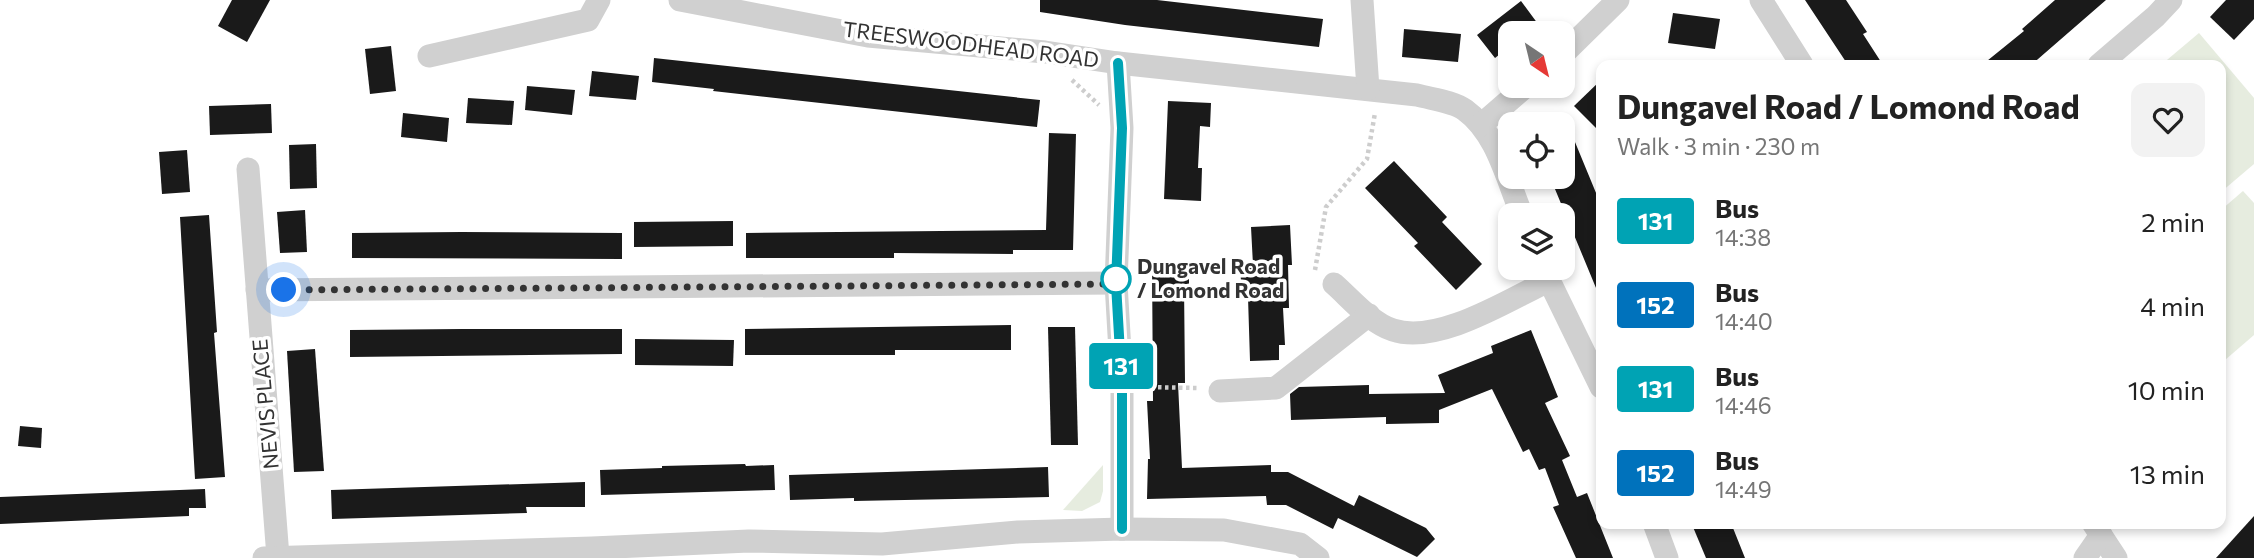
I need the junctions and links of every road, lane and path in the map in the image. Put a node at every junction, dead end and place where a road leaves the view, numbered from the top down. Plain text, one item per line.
1 (599, 0) edge
2 (680, 0) edge
3 (1362, 0) edge
4 (1618, 0) edge
5 (1761, 0) edge
6 (2171, 0) edge
7 (1575, 42) edge
8 (1045, 52) junction
9 (429, 56) dead end
10 (1799, 60) edge
11 (2105, 60) edge
12 (1118, 63) junction
13 (1373, 90) junction
14 (1512, 98) edge
15 (1481, 125) junction
16 (1122, 128) junction
17 (248, 169) dead end
18 (1517, 203) edge
19 (1535, 280) edge
20 (1549, 280) edge
21 (1116, 284) junction
22 (1334, 284) joint
23 (257, 290) junction
24 (1369, 315) junction
25 (1596, 377) edge
26 (1122, 387) junction
27 (1220, 391) joint
28 (1122, 529) junction
29 (1656, 529) edge
30 (2097, 529) edge
31 (883, 551) edge
32 (1298, 551) edge
33 (351, 556) edge
34 (271, 557) edge
35 (1318, 558) edge
36 (1667, 558) edge
37 (2085, 558) edge
38 (2116, 558) edge

1 - 9 street
2 - 8 street, TREESWOODHEAD ROAD
3 - 13 street
4 - 7 street
5 - 10 street
6 - 11 street
8 - 12 street, TREESWOODHEAD ROAD
8 - 16 path
12 - 13 street, TREESWOODHEAD ROAD
12 - 16 street
13 - 15 street, TREESWOODHEAD ROAD
13 - 22 path
14 - 15 street
15 - 18 street
16 - 21 street
17 - 23 street, NEVIS PLACE
19 - 24 street
20 - 25 street
21 - 23 street
21 - 26 street
22 - 24 street
23 - 34 street, NEVIS PLACE
24 - 27 street
26 - 27 path
26 - 28 street
28 - 31 street
28 - 32 street
29 - 36 street
30 - 37 street
30 - 38 street
31 - 33 street
32 - 35 street
33 - 34 street

